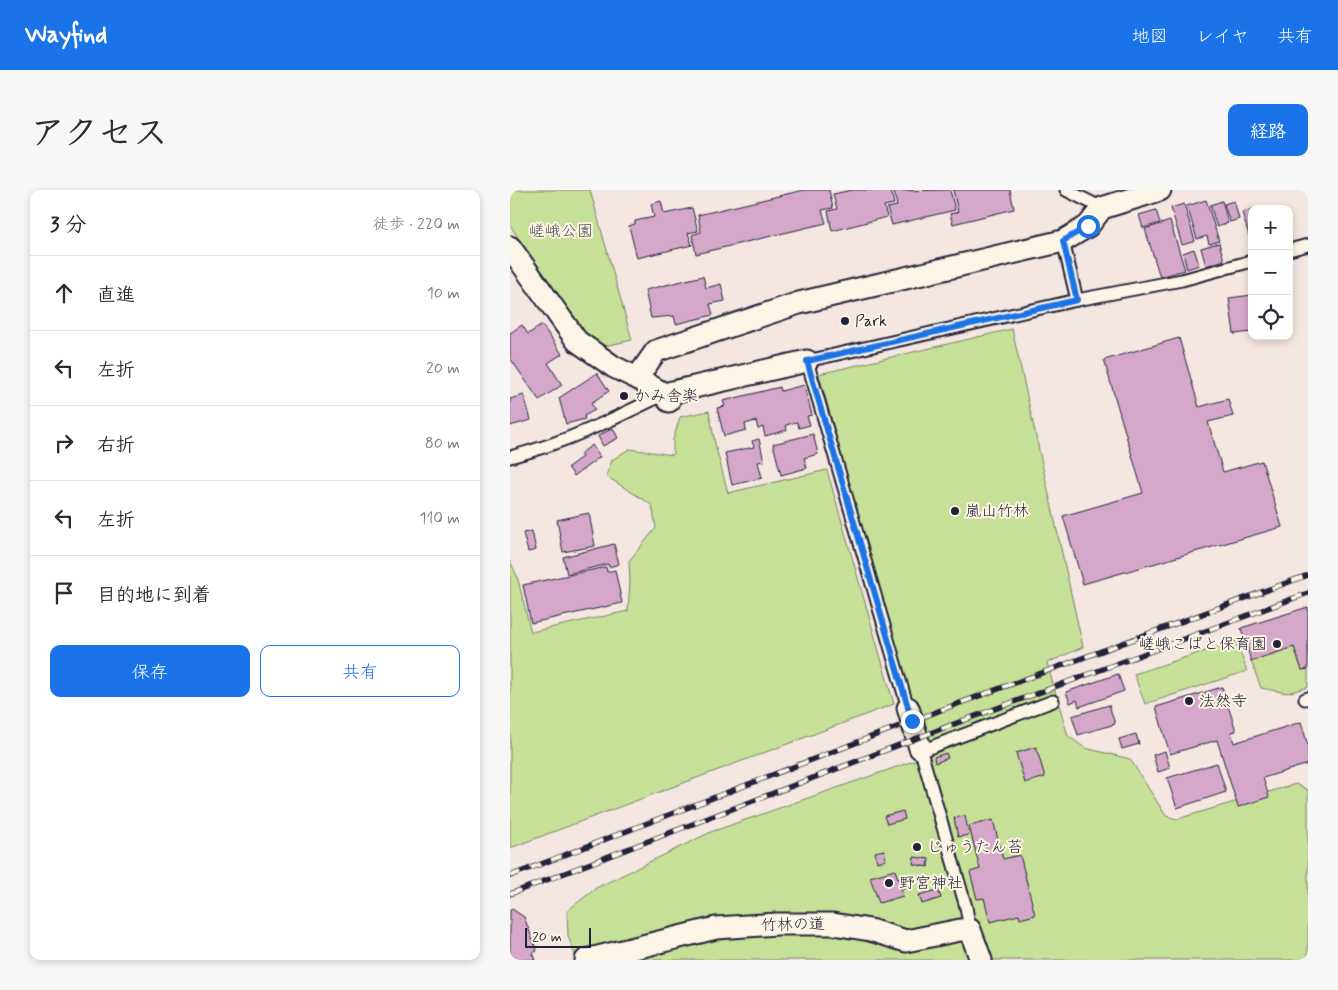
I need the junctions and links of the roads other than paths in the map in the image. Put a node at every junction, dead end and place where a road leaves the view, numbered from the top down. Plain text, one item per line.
1 (1066, 190) edge
2 (1160, 190) edge
3 (1102, 208) junction
4 (1063, 241) junction
5 (1308, 245) edge
6 (510, 247) edge
7 (1293, 249) edge
8 (1248, 262) edge
9 (1077, 300) junction
10 (807, 361) junction
11 (637, 378) junction
12 (667, 397) junction
13 (510, 457) edge
14 (1053, 701) dead end
15 (908, 708) joint
16 (920, 750) junction
17 (970, 930) junction
18 (586, 960) edge
19 (981, 960) edge

1 - 3 lane
2 - 3 street
3 - 4 street
4 - 9 lane
4 - 11 street
5 - 7 lane
6 - 11 street
8 - 9 lane
9 - 10 lane
10 - 12 street
10 - 15 lane
11 - 12 street
12 - 13 lane
14 - 16 lane
15 - 16 street
16 - 17 lane
17 - 18 street, 竹林の道
17 - 19 street

